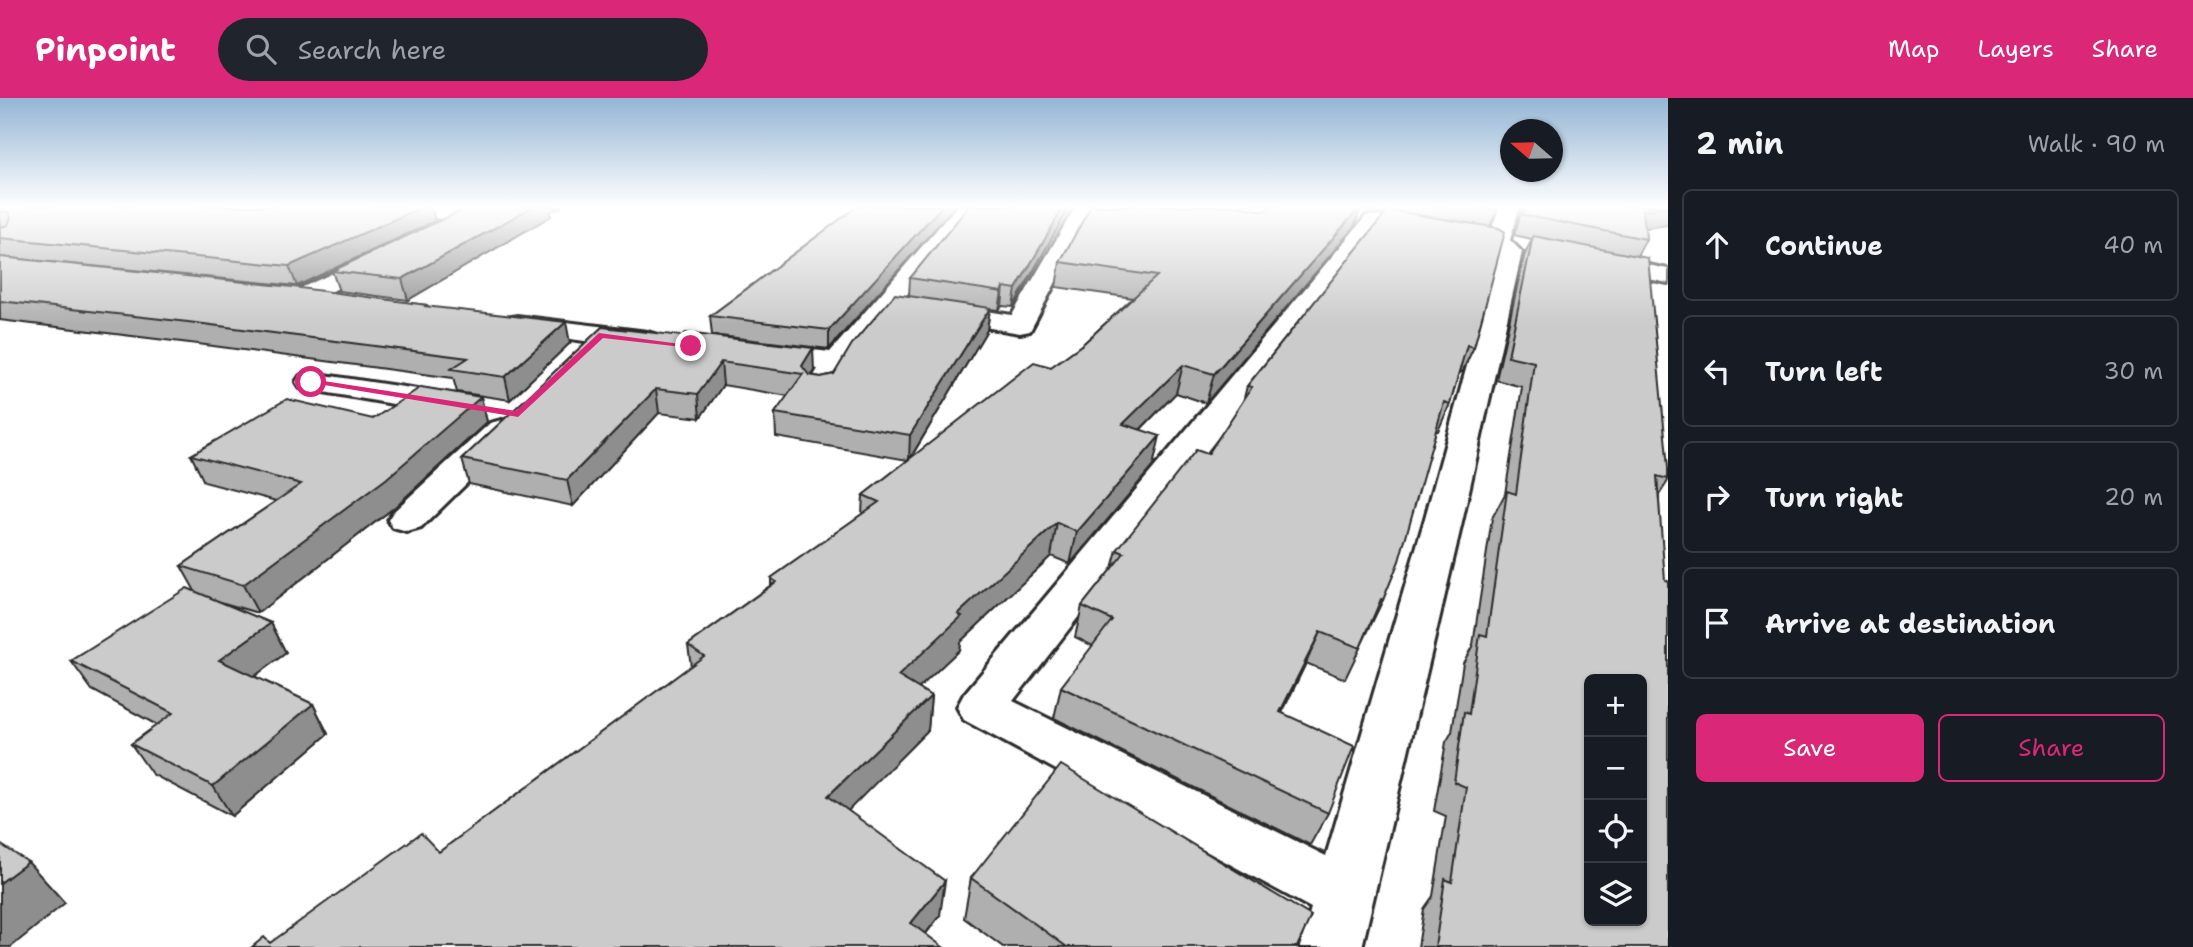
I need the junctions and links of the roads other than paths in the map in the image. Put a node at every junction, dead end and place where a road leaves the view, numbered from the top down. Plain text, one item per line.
1 (935, 246) edge
2 (1069, 246) edge
3 (1355, 246) edge
4 (1505, 246) edge
5 (1530, 246) edge
6 (406, 247) edge
7 (1537, 249) edge
8 (1576, 257) edge
9 (1668, 276) edge
10 (273, 294) edge
11 (300, 297) junction
12 (342, 302) edge
13 (887, 303) junction
14 (492, 321) edge
15 (601, 335) junction
16 (678, 344) edge
17 (731, 350) edge
18 (574, 361) edge
19 (836, 362) junction
20 (311, 382) dead end
21 (821, 389) edge
22 (407, 520) dead end
23 (1344, 895) junction
24 (1331, 947) edge

1 - 13 street
2 - 13 street
3 - 23 street
4 - 23 street
5 - 7 street
6 - 11 street
8 - 9 street
10 - 11 street
11 - 12 street
13 - 19 street
14 - 15 street
15 - 16 street
15 - 18 street
17 - 19 street
19 - 21 street
20 - 22 street
23 - 24 street

